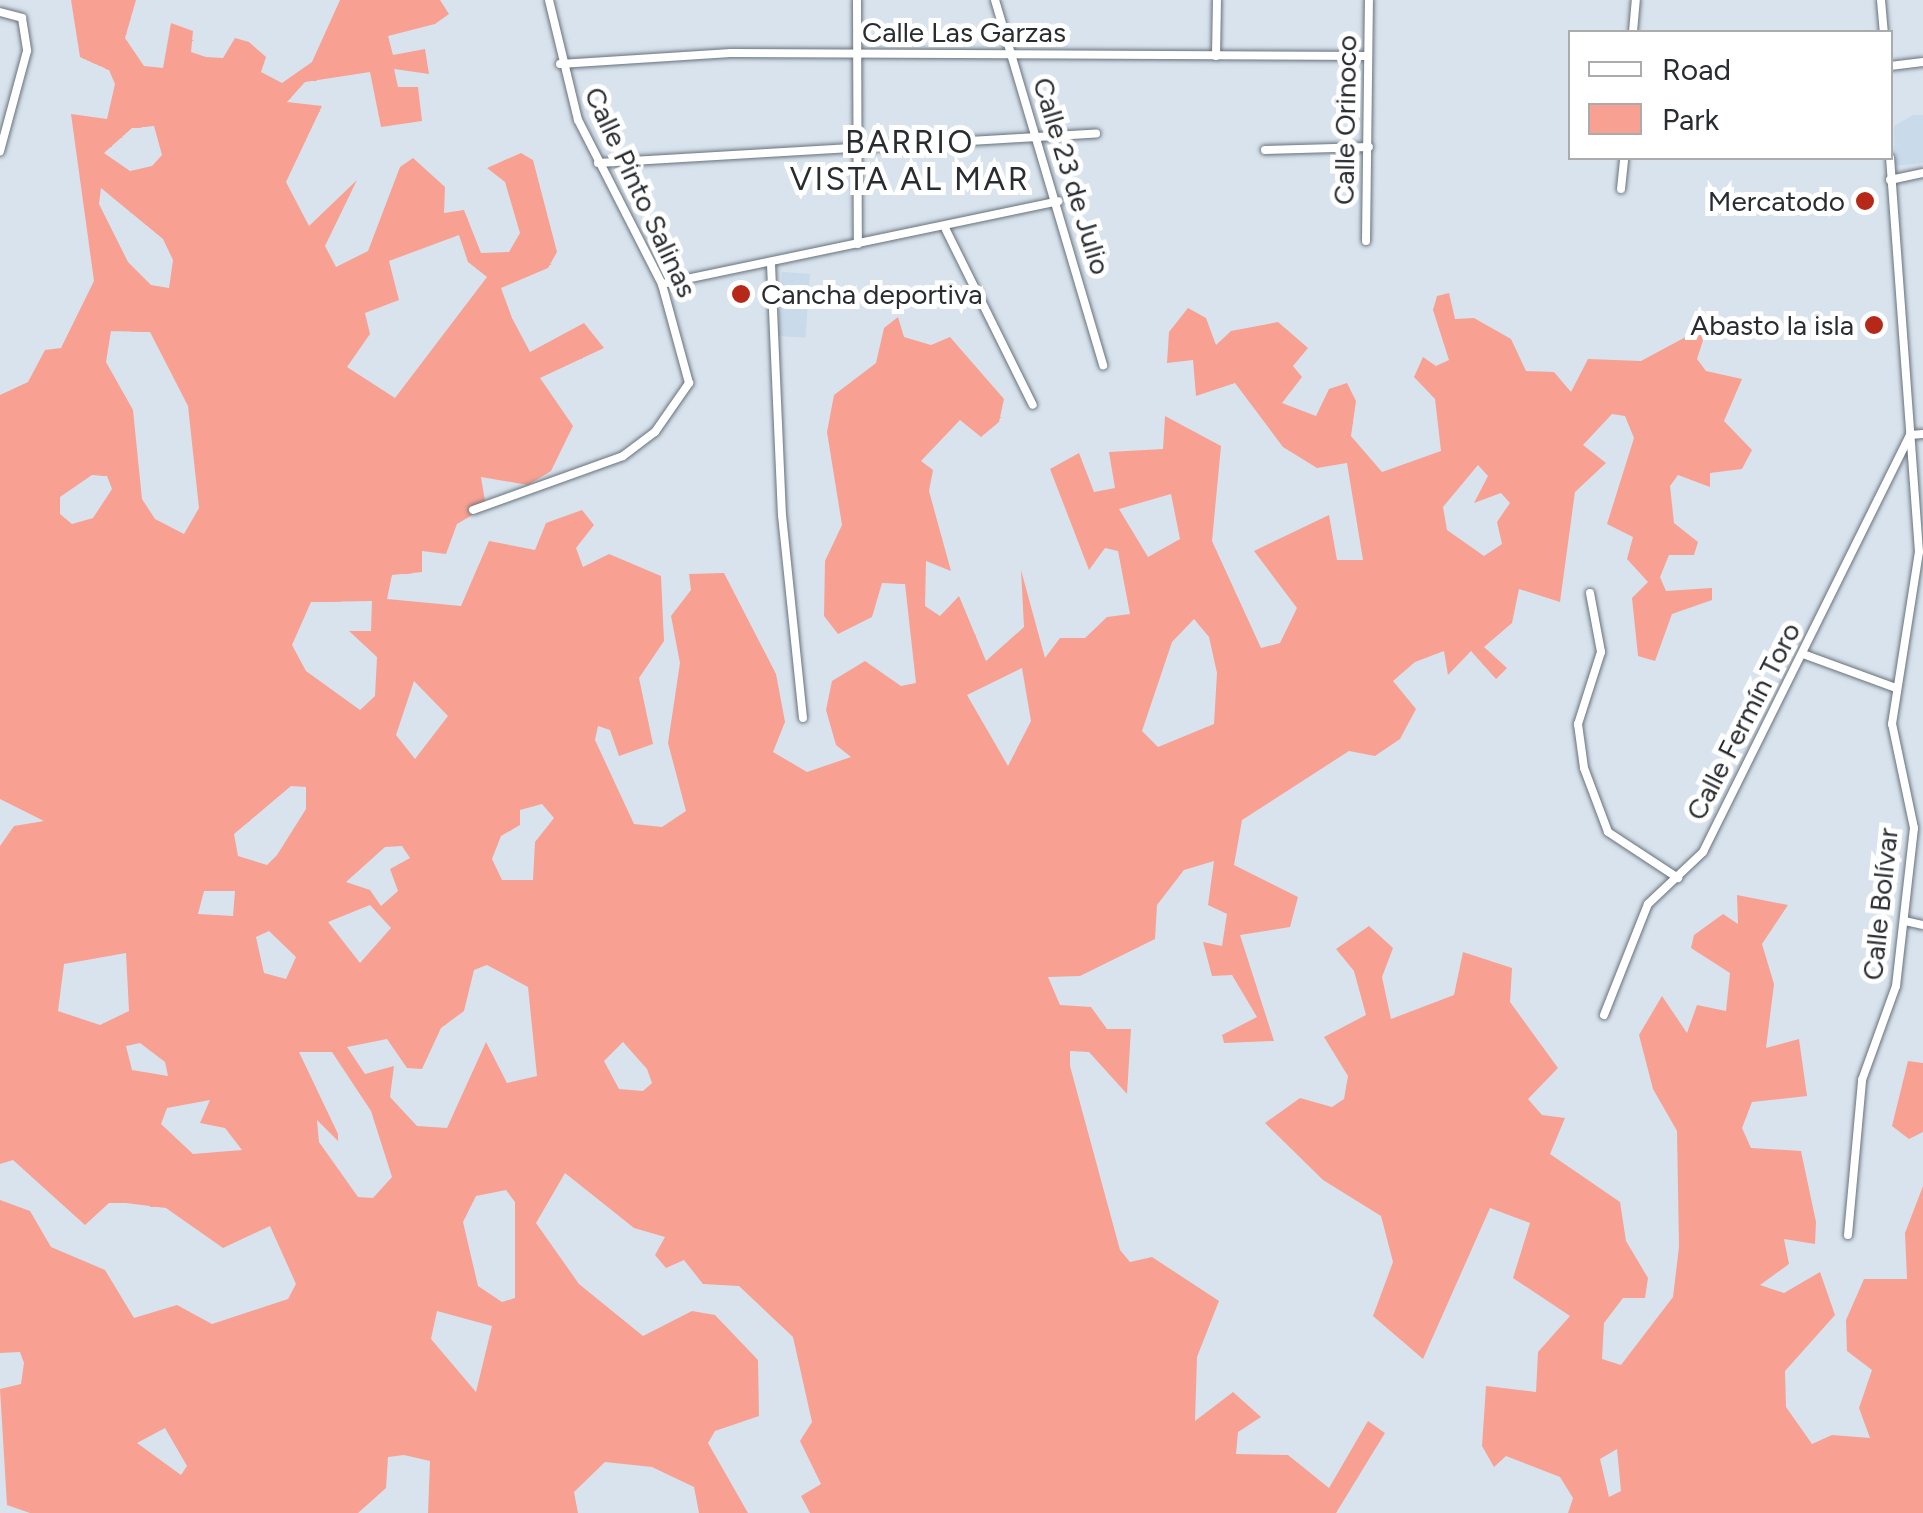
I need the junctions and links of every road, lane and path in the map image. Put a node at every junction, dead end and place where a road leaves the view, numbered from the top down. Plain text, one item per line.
1 (549, 0) edge
2 (857, 0) edge
3 (995, 0) edge
4 (1216, 0) edge
5 (1369, 0) edge
6 (1636, 0) edge
7 (1880, 0) edge
8 (0, 12) edge
9 (1633, 30) edge
10 (1884, 30) edge
11 (860, 54) junction
12 (1012, 55) junction
13 (1216, 56) junction
14 (1368, 56) junction
15 (1923, 62) edge
16 (560, 64) junction
17 (1893, 66) edge
18 (1096, 133) dead end
19 (1036, 136) junction
20 (860, 140) junction
21 (1369, 147) junction
22 (1265, 150) dead end
23 (0, 151) edge
24 (1624, 160) edge
25 (1890, 160) edge
26 (598, 162) junction
27 (1923, 173) edge
28 (1890, 180) junction
29 (1622, 189) dead end
30 (1058, 200) junction
31 (946, 230) junction
32 (1366, 240) dead end
33 (858, 244) junction
34 (771, 264) junction
35 (662, 284) junction
36 (1103, 365) dead end
37 (1033, 405) dead end
38 (1923, 434) edge
39 (1910, 435) junction
40 (474, 510) dead end
41 (1590, 594) dead end
42 (1803, 654) junction
43 (1893, 687) junction
44 (804, 718) dead end
45 (1912, 860) junction
46 (1923, 860) edge
47 (1678, 878) junction
48 (1904, 921) junction
49 (1923, 924) edge
50 (1604, 1015) dead end
51 (1848, 1234) dead end

1 - 16 street, Calle Pinto Salinas
2 - 11 street
3 - 12 street, Calle 23 de Julio
4 - 13 street
5 - 14 street, Calle Orinoco
6 - 9 street
7 - 10 street
8 - 23 street
11 - 12 street, Calle Las Garzas
11 - 16 street, Calle Las Garzas
11 - 20 street
12 - 13 street, Calle Las Garzas
12 - 19 street, Calle 23 de Julio
13 - 14 street, Calle Las Garzas
14 - 21 street, Calle Orinoco
15 - 17 street
16 - 26 street, Calle Pinto Salinas
18 - 19 street
19 - 20 street
19 - 30 street, Calle 23 de Julio
20 - 26 street
20 - 33 street
21 - 22 street
21 - 32 street, Calle Orinoco
24 - 29 street
25 - 28 street, Calle Bolívar
26 - 35 street, Calle Pinto Salinas
27 - 28 street
28 - 39 street, Calle Bolívar
30 - 31 street
30 - 36 street, Calle 23 de Julio
31 - 33 street
31 - 37 street
33 - 34 street
34 - 35 street
34 - 44 street
35 - 40 street, Calle Pinto Salinas
38 - 39 street
39 - 42 street, Calle Fermín Toro
39 - 43 street, Calle Bolívar
41 - 47 street
42 - 43 street
42 - 47 street, Calle Fermín Toro
43 - 45 street, Calle Bolívar
45 - 46 street
45 - 48 street, Calle Bolívar
47 - 50 street, Calle Fermín Toro
48 - 49 street
48 - 51 street, Calle Bolívar

